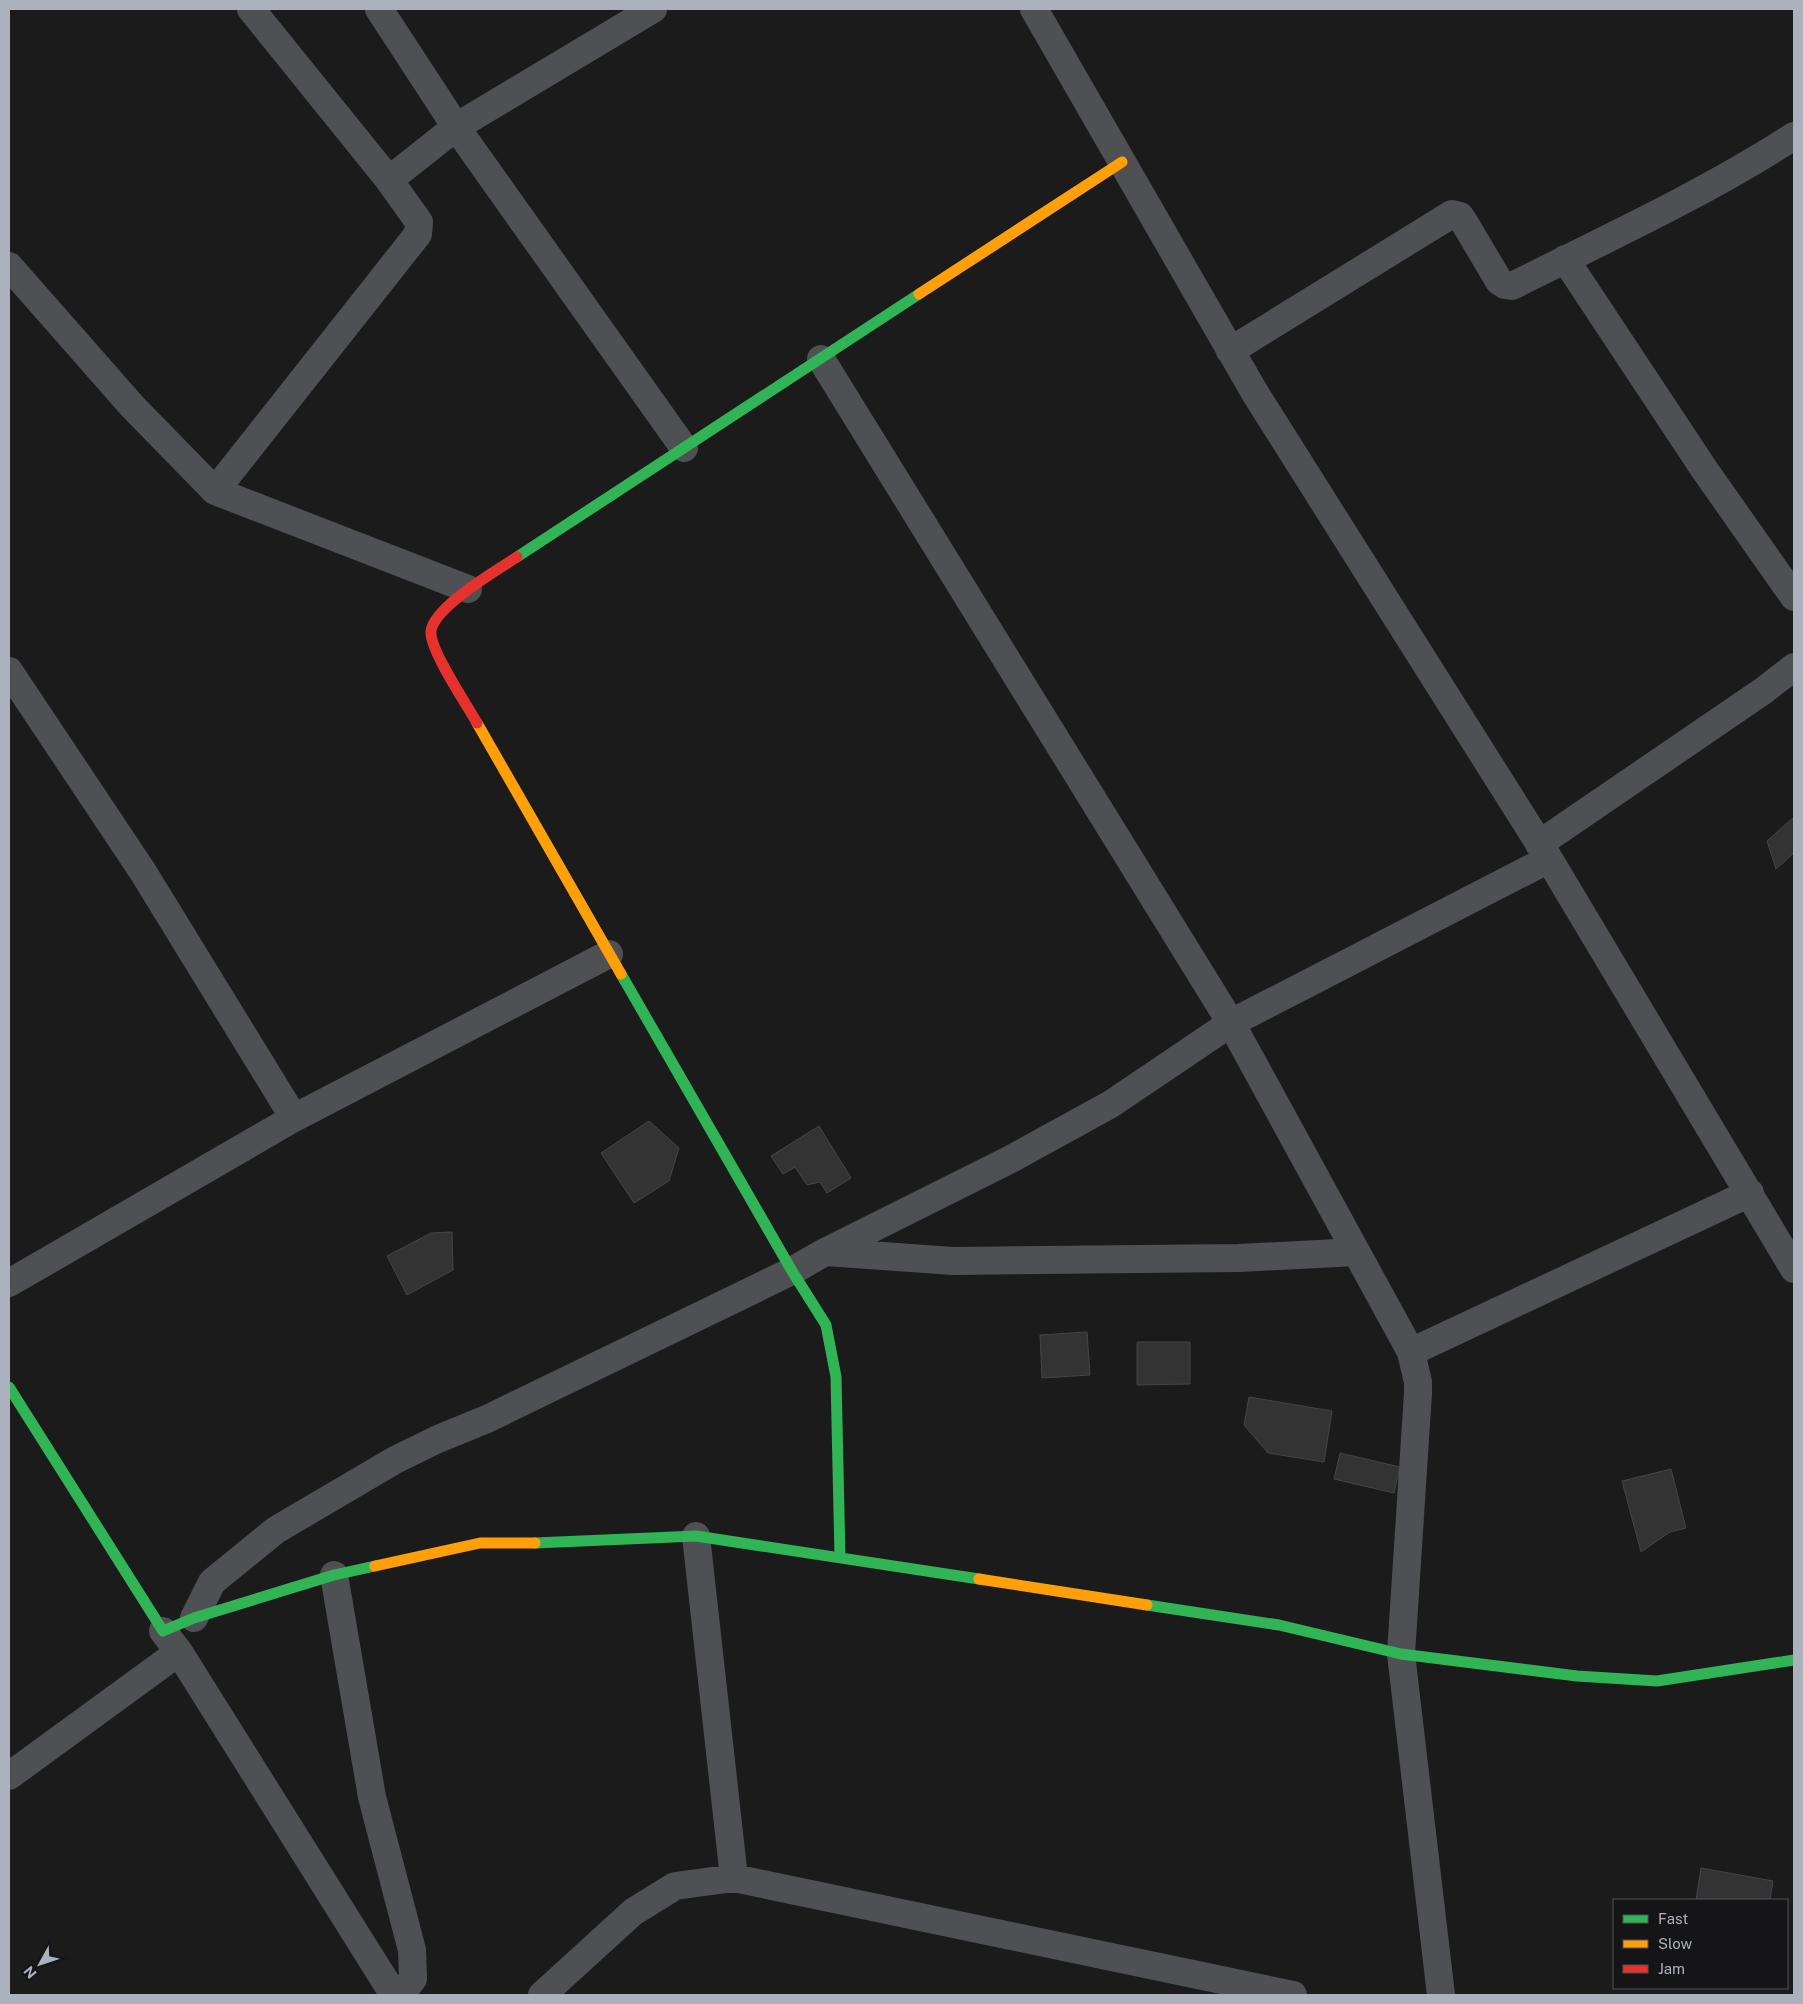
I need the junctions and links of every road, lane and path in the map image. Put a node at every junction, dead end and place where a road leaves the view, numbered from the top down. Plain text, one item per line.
1 (250, 9) edge
2 (379, 9) edge
3 (653, 9) edge
4 (1034, 9) edge
5 (456, 127) junction
6 (1794, 136) edge
7 (1122, 162) junction
8 (389, 180) junction
9 (1565, 259) junction
10 (9, 266) edge
11 (1230, 350) junction
12 (821, 359) junction
13 (684, 448) junction
14 (215, 491) junction
15 (468, 589) junction
16 (1794, 597) edge
17 (1794, 667) edge
18 (9, 671) edge
19 (1544, 851) junction
20 (609, 954) junction
21 (1231, 1023) junction
22 (294, 1118) junction
23 (1750, 1193) junction
24 (825, 1252) junction
25 (1356, 1252) junction
26 (1794, 1269) edge
27 (792, 1271) junction
28 (9, 1283) edge
29 (1411, 1352) junction
30 (9, 1387) edge
31 (696, 1536) junction
32 (840, 1557) junction
33 (334, 1575) junction
34 (194, 1618) junction
35 (171, 1642) junction
36 (1401, 1654) junction
37 (1794, 1660) edge
38 (9, 1776) edge
39 (734, 1878) junction
40 (394, 1995) edge
41 (400, 1995) edge
42 (542, 1995) edge
43 (1293, 1995) edge
44 (1441, 1995) edge

1 - 8 street
2 - 5 street
3 - 5 street
4 - 7 street
5 - 8 street
5 - 13 street
6 - 9 street
7 - 11 street
7 - 12 street
8 - 14 street
9 - 11 street
9 - 16 street
10 - 14 street
11 - 19 street
12 - 13 street
12 - 21 street
13 - 15 street
14 - 15 street
15 - 20 street
17 - 19 street
18 - 22 street
19 - 21 street
19 - 23 street
20 - 22 street
20 - 27 street
21 - 24 street
21 - 25 street
22 - 28 street
23 - 26 street
23 - 29 street
24 - 25 street
24 - 27 street
25 - 29 street
27 - 32 street
27 - 34 street
29 - 36 street
30 - 35 street
31 - 32 street
31 - 33 street
31 - 39 street
32 - 36 street
33 - 34 street
33 - 41 street
34 - 35 street
35 - 38 street
35 - 40 street
36 - 37 street
36 - 44 street
39 - 42 street
39 - 43 street

